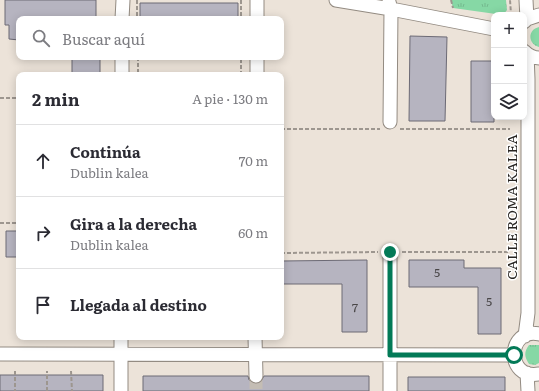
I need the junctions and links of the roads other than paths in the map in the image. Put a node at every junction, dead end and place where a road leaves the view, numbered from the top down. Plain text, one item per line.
1 (122, 0) edge
2 (258, 0) edge
3 (336, 0) edge
4 (526, 0) edge
5 (390, 4) edge
6 (122, 16) edge
7 (257, 16) edge
8 (530, 19) edge
9 (491, 27) edge
10 (530, 54) edge
11 (122, 60) edge
12 (257, 60) edge
13 (122, 72) edge
14 (257, 72) edge
15 (390, 122) dead end
16 (390, 252) dead end
17 (539, 334) edge
18 (525, 336) junction
19 (121, 340) edge
20 (255, 340) edge
21 (0, 354) edge
22 (121, 354) junction
23 (255, 355) junction
24 (390, 355) junction
25 (514, 355) junction
26 (533, 374) edge
27 (256, 376) tunnel mouth
28 (121, 391) edge
29 (390, 391) edge
30 (528, 391) edge

1 - 6 street
2 - 7 street
3 - 5 street
4 - 8 street
5 - 9 street
5 - 15 street
10 - 18 street, CALLE ROMA KALEA
11 - 13 street
12 - 14 street
16 - 24 street
17 - 18 street
18 - 25 street
19 - 22 street
20 - 23 street
21 - 22 street
22 - 23 street
22 - 28 street
23 - 24 street
23 - 27 street
24 - 25 street
24 - 29 street
25 - 26 street
26 - 30 street

